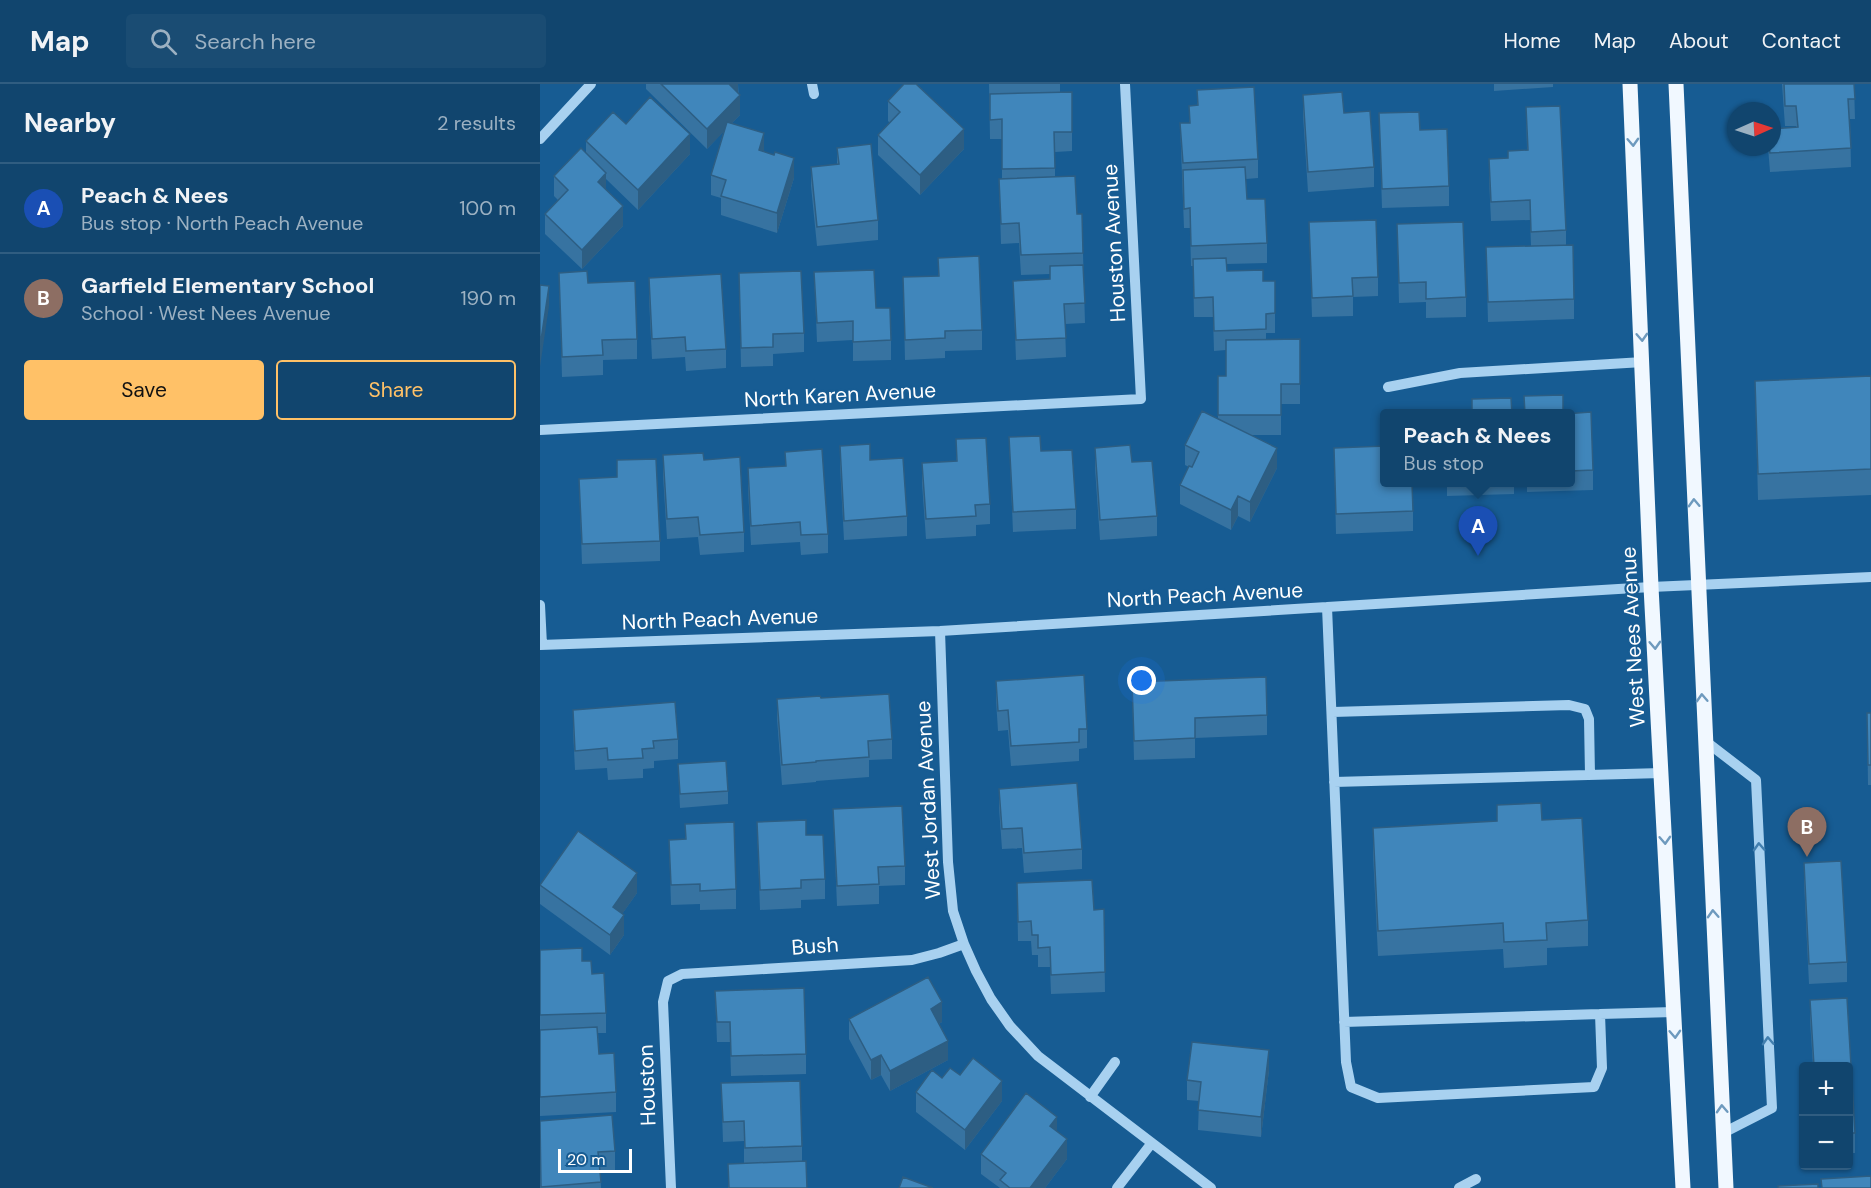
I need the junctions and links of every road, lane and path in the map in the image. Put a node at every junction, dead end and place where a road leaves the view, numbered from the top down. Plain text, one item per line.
1 (591, 84) edge
2 (1125, 84) edge
3 (1630, 84) edge
4 (1676, 84) edge
5 (540, 139) edge
6 (1643, 362) junction
7 (1388, 387) dead end
8 (1141, 399) joint
9 (540, 430) edge
10 (1871, 577) edge
11 (1698, 584) junction
12 (1651, 586) junction
13 (540, 605) edge
14 (1327, 608) junction
15 (940, 631) junction
16 (541, 645) edge
17 (1333, 712) junction
18 (1704, 740) junction
19 (1662, 773) junction
20 (1590, 775) junction
21 (1334, 782) junction
22 (964, 944) junction
23 (669, 981) joint
24 (1674, 1012) junction
25 (1600, 1014) junction
26 (1344, 1022) junction
27 (1115, 1062) dead end
28 (1090, 1097) junction
29 (1723, 1133) junction
30 (1151, 1144) junction
31 (1476, 1179) dead end
32 (671, 1188) edge
33 (1117, 1188) edge
34 (1211, 1188) edge
35 (1459, 1188) edge
36 (1683, 1188) edge
37 (1726, 1188) edge

1 - 5 street
2 - 8 street, Houston Avenue
3 -> 6 main road, West Nees Avenue
11 -> 4 main road
6 - 7 street
6 - 12 main road, West Nees Avenue
8 - 9 street, North Karen Avenue
10 - 11 street, North Peach Avenue
11 - 12 street, North Peach Avenue
18 -> 11 main road
12 - 14 street, North Peach Avenue
12 -> 19 main road, West Nees Avenue
13 - 16 street
14 - 15 street, North Peach Avenue
14 - 17 street
15 - 16 street, North Peach Avenue
15 - 22 street, West Jordan Avenue
17 - 20 street
17 - 21 street
29 -> 18 main road
29 -> 18 street
19 - 20 street
19 -> 24 main road, West Nees Avenue
20 - 21 street
21 - 26 street
22 - 23 street, Bush
22 - 28 street, West Jordan Avenue
23 - 32 street, Houston
24 - 25 street
24 -> 36 main road, West Nees Avenue
25 - 26 street
25 - 26 street
27 - 28 street
28 - 30 street, West Jordan Avenue
29 - 37 main road
30 - 33 street
30 - 34 street, West Jordan Avenue
31 - 35 street

